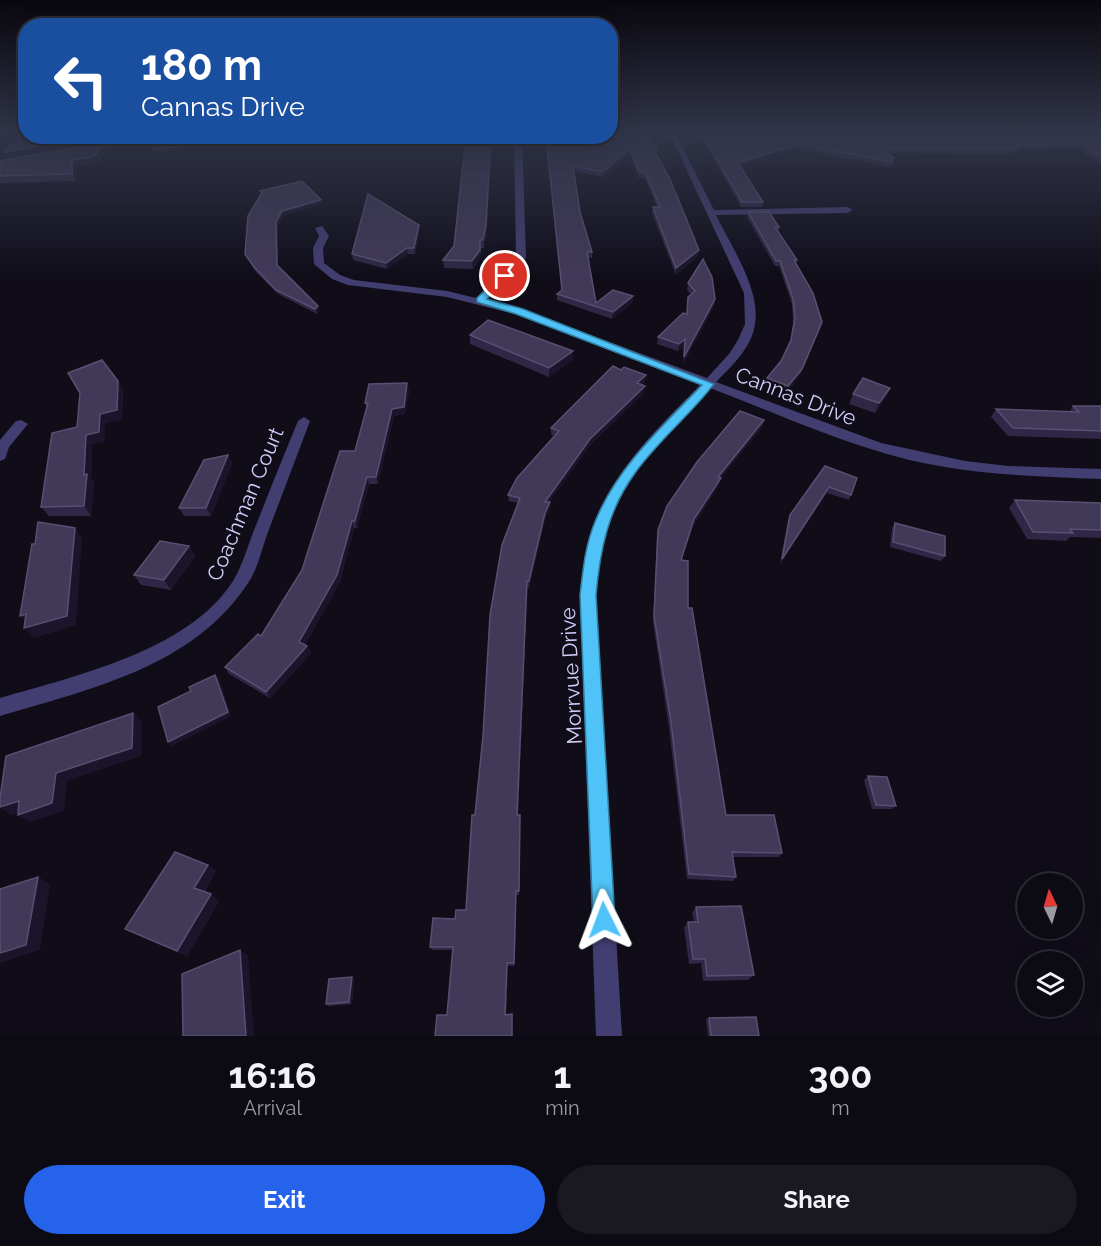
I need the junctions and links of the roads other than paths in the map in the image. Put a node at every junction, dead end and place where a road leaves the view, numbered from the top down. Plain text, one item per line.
1 (519, 180) edge
2 (695, 180) edge
3 (848, 210) dead end
4 (711, 213) junction
5 (318, 228) dead end
6 (480, 300) junction
7 (709, 384) junction
8 (304, 421) dead end
9 (21, 424) dead end
10 (0, 456) edge
11 (1101, 474) edge
12 (0, 707) edge
13 (609, 1036) edge

1 - 6 street
2 - 4 street, Morrvue Drive
3 - 4 street
4 - 7 street, Morrvue Drive
5 - 6 street, Cannas Drive
6 - 7 street, Cannas Drive
7 - 11 street, Cannas Drive
7 - 13 street, Morrvue Drive
8 - 12 street, Coachman Court
9 - 10 street

